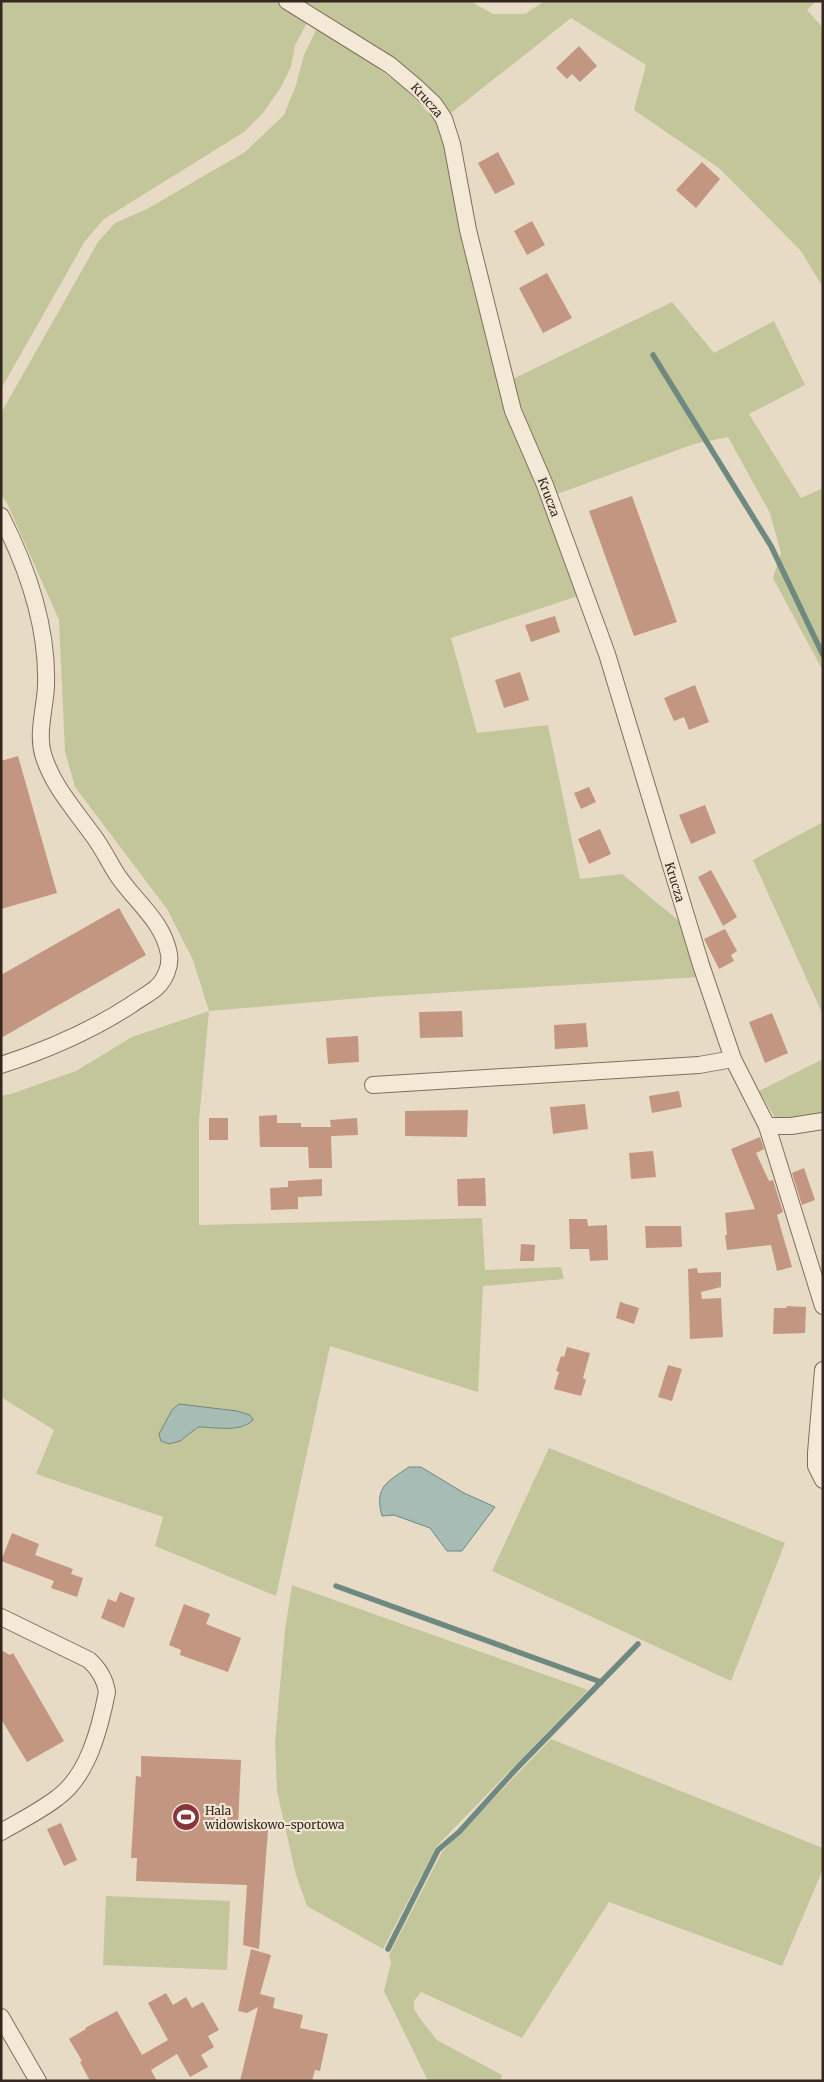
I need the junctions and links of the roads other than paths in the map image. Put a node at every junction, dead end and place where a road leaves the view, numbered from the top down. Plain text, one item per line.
1 (288, 1) edge
2 (1, 516) edge
3 (733, 1060) junction
4 (1, 1065) edge
5 (374, 1085) dead end
6 (823, 1121) edge
7 (767, 1126) junction
8 (823, 1306) edge
9 (823, 1370) edge
10 (823, 1480) edge
11 (1, 1617) edge
12 (1, 1832) edge
13 (1, 2017) edge
14 (38, 2081) edge

1 - 3 street, Krucza
2 - 4 street
3 - 5 street
3 - 7 street, Krucza
6 - 7 street
7 - 8 street, Krucza
9 - 10 street
11 - 12 street
13 - 14 street

